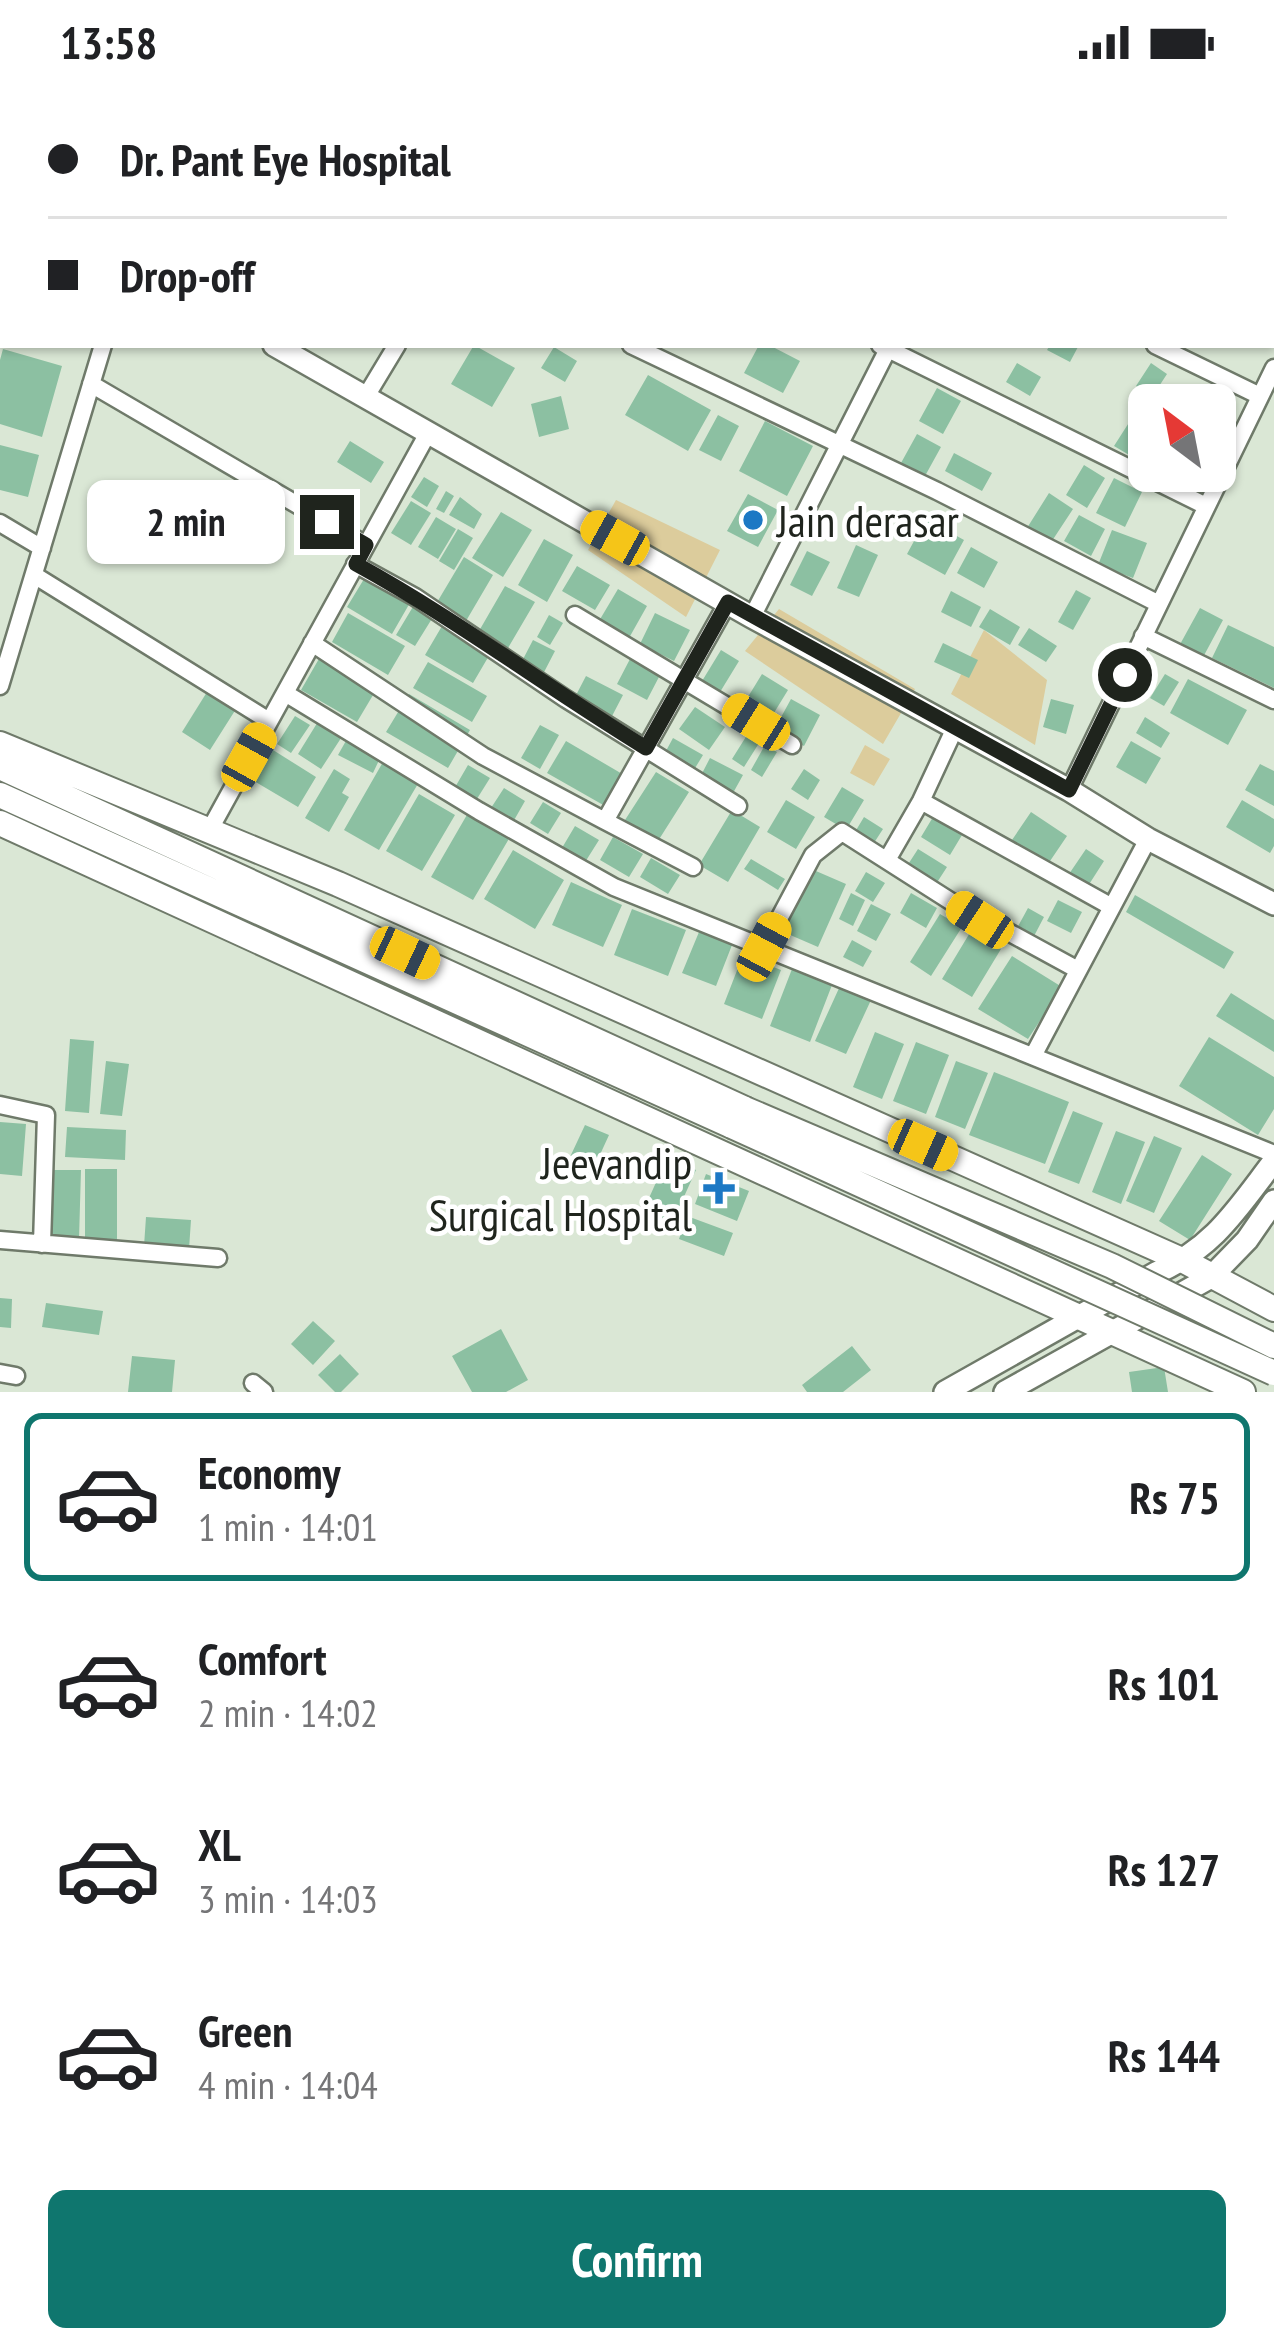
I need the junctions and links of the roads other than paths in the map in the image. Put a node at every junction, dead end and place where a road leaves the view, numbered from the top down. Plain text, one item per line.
1 (102, 348) edge
2 (279, 348) edge
3 (395, 348) edge
4 (637, 348) edge
5 (885, 348) edge
6 (890, 348) edge
7 (1161, 348) edge
8 (1274, 368) edge
9 (91, 384) junction
10 (1260, 396) junction
11 (365, 398) junction
12 (428, 434) junction
13 (839, 446) junction
14 (1206, 506) junction
15 (0, 523) edge
16 (366, 545) junction
17 (42, 548) junction
18 (356, 564) junction
19 (34, 575) junction
20 (728, 602) junction
21 (1159, 604) junction
22 (575, 615) dead end
23 (752, 617) junction
24 (1143, 636) junction
25 (312, 643) junction
26 (685, 678) junction
27 (0, 686) edge
28 (285, 693) junction
29 (1274, 700) edge
30 (269, 721) junction
31 (955, 728) junction
32 (0, 744) edge
33 (792, 745) dead end
34 (646, 748) junction
35 (0, 767) edge
36 (1069, 790) junction
37 (0, 794) edge
38 (921, 801) junction
39 (738, 806) dead end
40 (605, 821) junction
41 (0, 824) edge
42 (208, 831) junction
43 (1148, 839) junction
44 (887, 860) junction
45 (693, 867) dead end
46 (338, 884) junction
47 (1274, 904) edge
48 (1112, 907) junction
49 (320, 914) junction
50 (764, 947) junction
51 (1078, 970) junction
52 (1034, 1056) junction
53 (0, 1105) edge
54 (739, 1117) junction
55 (1274, 1157) edge
56 (1274, 1201) edge
57 (0, 1240) edge
58 (42, 1244) junction
59 (218, 1258) dead end
60 (1184, 1261) junction
61 (1211, 1277) junction
62 (1274, 1309) edge
63 (1077, 1317) junction
64 (1113, 1334) junction
65 (1274, 1346) edge
66 (1274, 1372) edge
67 (1191, 1380) edge
68 (1010, 1391) edge
69 (945, 1392) edge
70 (1243, 1392) edge

1 - 9 street
2 - 11 main road
3 - 11 street
4 - 13 street
5 - 13 street
6 - 14 street
7 - 10 street
8 - 10 street
9 - 16 street
9 - 17 street
10 - 14 street
11 - 12 main road
12 - 16 street
12 - 20 main road
13 - 21 street
13 - 23 street
14 - 21 street
15 - 17 street
16 - 18 street
17 - 19 street
18 - 25 street
18 - 34 street
19 - 27 street
19 - 30 street
20 - 23 main road
20 - 26 street
21 - 24 street
22 - 26 street
23 - 31 main road
24 - 29 street
24 - 36 street
25 - 28 street
25 - 40 street
26 - 33 street
26 - 34 street
28 - 30 street
28 - 50 street
30 - 42 street
31 - 36 main road
31 - 38 street
32 - 42 highway
34 - 39 street
34 - 40 street
35 - 49 highway
36 - 43 main road
37 - 54 highway
38 - 44 street
38 - 48 street
40 - 45 street
41 - 63 highway
42 - 46 highway
43 - 47 main road
43 - 48 street
44 - 50 street
44 - 51 street
46 - 49 highway
46 - 60 highway
48 - 51 street
49 - 54 highway
50 - 52 street
51 - 52 street
52 - 55 street
53 - 58 street
54 - 65 highway, bridge
54 - 66 highway, bridge
55 - 60 main road
56 - 61 main road
57 - 58 street
58 - 59 street
60 - 61 highway
60 - 63 main road
61 - 62 highway
61 - 64 main road
63 - 64 highway
63 - 69 main road
64 - 67 highway
64 - 68 main road
67 - 70 highway

